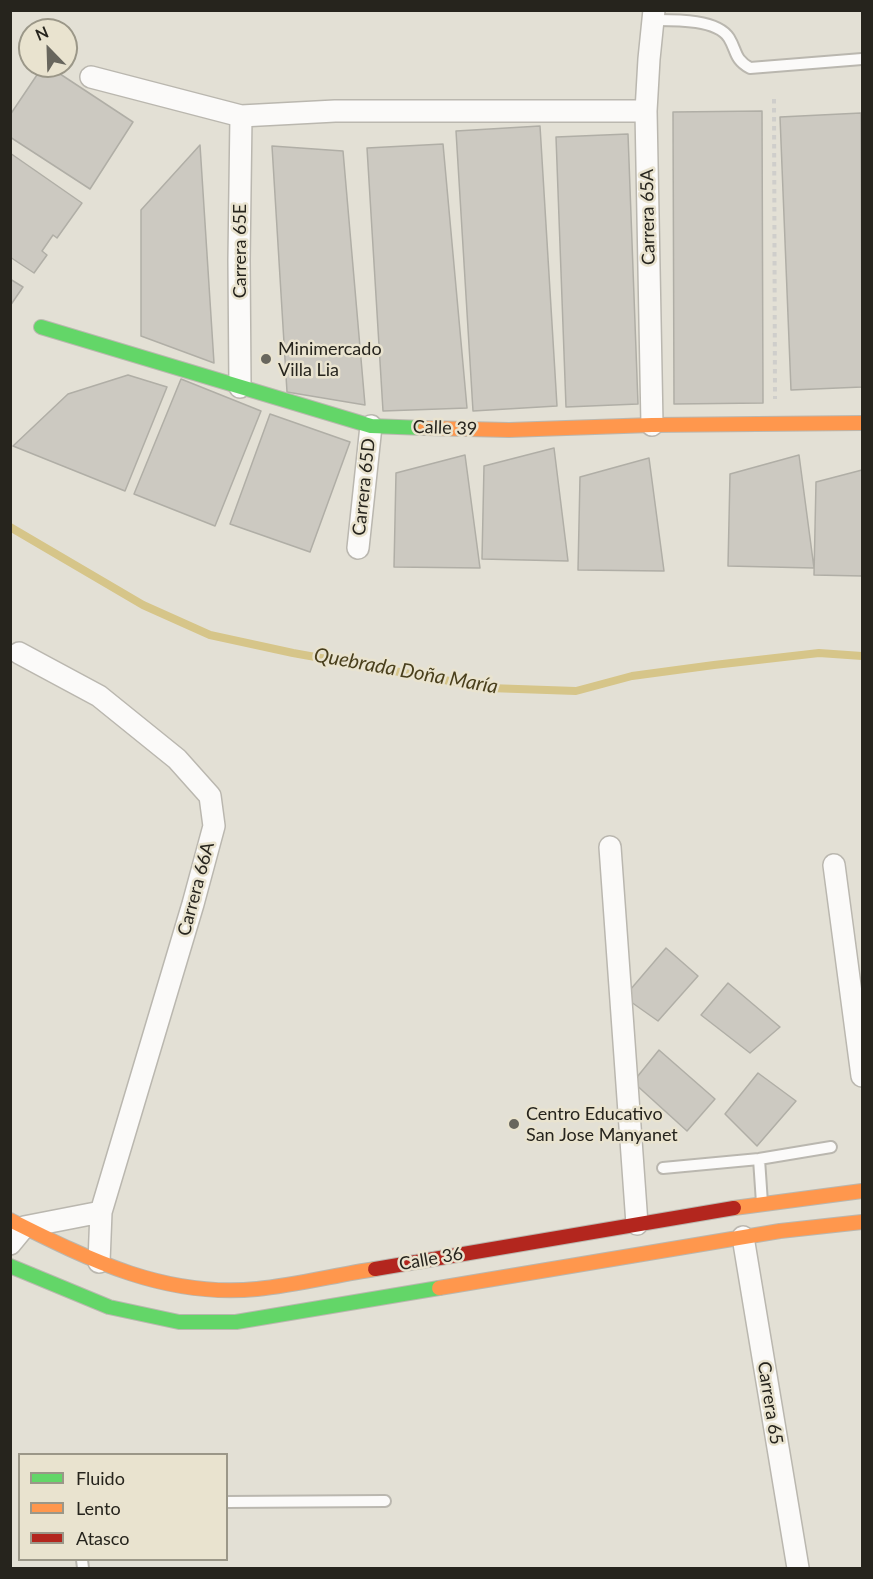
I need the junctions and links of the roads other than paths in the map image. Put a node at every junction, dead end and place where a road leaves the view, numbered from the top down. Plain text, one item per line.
1 (653, 15) edge
2 (862, 59) edge
3 (91, 77) dead end
4 (646, 111) junction
5 (241, 116) junction
6 (41, 327) dead end
7 (240, 387) junction
8 (862, 423) edge
9 (652, 425) junction
10 (371, 426) junction
11 (358, 548) dead end
12 (19, 653) dead end
13 (610, 847) dead end
14 (834, 865) dead end
15 (858, 1004) edge
16 (862, 1076) edge
17 (831, 1147) dead end
18 (759, 1158) junction
19 (663, 1168) dead end
20 (862, 1191) edge
21 (762, 1203) junction
22 (100, 1212) junction
23 (862, 1222) edge
24 (17, 1224) edge
25 (637, 1224) junction
26 (743, 1237) junction
27 (10, 1244) edge
28 (99, 1262) junction
29 (10, 1266) edge
30 (385, 1501) dead end
31 (228, 1502) edge
32 (798, 1569) edge

1 - 2 lane
1 - 4 street, Carrera 65A
3 - 5 street
4 - 5 street
4 - 9 street, Carrera 65A
5 - 7 street, Carrera 65E
6 - 7 main road, Calle 39
7 - 10 main road, Calle 39
8 - 9 main road, Calle 39
9 - 10 main road, Calle 39
10 - 11 street, Carrera 65D
12 - 22 street, Carrera 66A
13 - 25 street
14 - 15 street
15 - 16 street
17 - 18 lane
18 - 19 lane
18 - 21 lane
20 - 21 main road, Calle 36
21 - 25 main road, Calle 36
22 - 24 street
22 - 28 street, Carrera 66A
23 - 26 main road, Calle 36
24 - 27 street
24 - 28 main road, Calle 36
25 - 28 main road, Calle 36
26 - 29 main road, Calle 36
26 - 32 street, Carrera 65
30 - 31 lane

